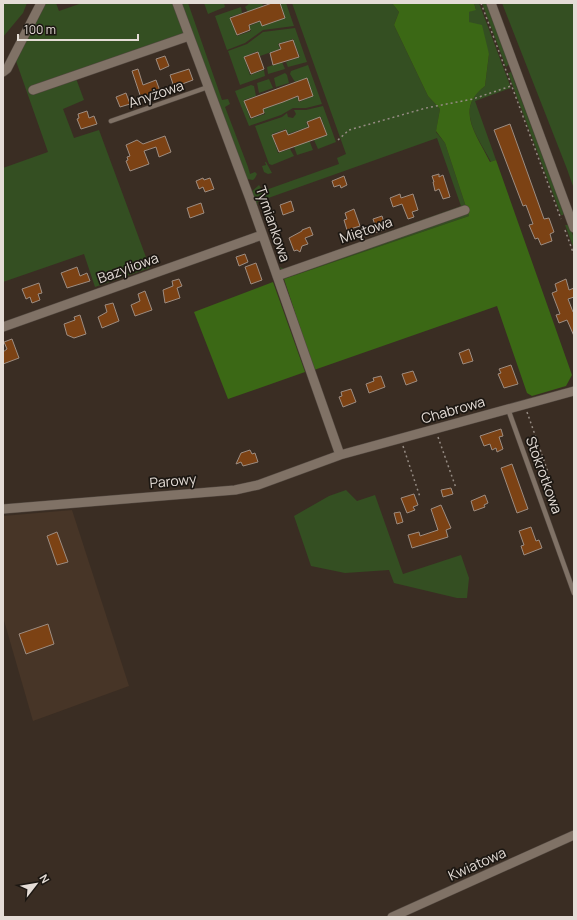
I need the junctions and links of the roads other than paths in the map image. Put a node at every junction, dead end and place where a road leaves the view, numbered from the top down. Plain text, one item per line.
1 (41, 3) edge
2 (177, 3) edge
3 (490, 3) edge
4 (190, 36) junction
5 (3, 72) edge
6 (208, 87) junction
7 (32, 90) dead end
8 (111, 121) dead end
9 (465, 210) dead end
10 (574, 228) edge
11 (262, 235) junction
12 (277, 276) junction
13 (3, 327) edge
14 (574, 391) edge
15 (508, 409) junction
16 (340, 455) junction
17 (3, 509) edge
18 (574, 593) edge
19 (574, 835) edge
20 (392, 917) edge

1 - 5 street
2 - 4 street, Tymiankowa
3 - 10 street
4 - 6 street, Tymiankowa
4 - 7 street
6 - 8 lane, Anyżowa
6 - 11 street, Tymiankowa
9 - 12 street, Miętowa
11 - 12 street, Tymiankowa
11 - 13 street, Bazyliowa
12 - 16 street, Tymiankowa
14 - 15 street, Chabrowa
15 - 16 street, Chabrowa
15 - 18 lane, Stokrotkowa
16 - 17 street, Parowy
19 - 20 street, Kwiatowa

